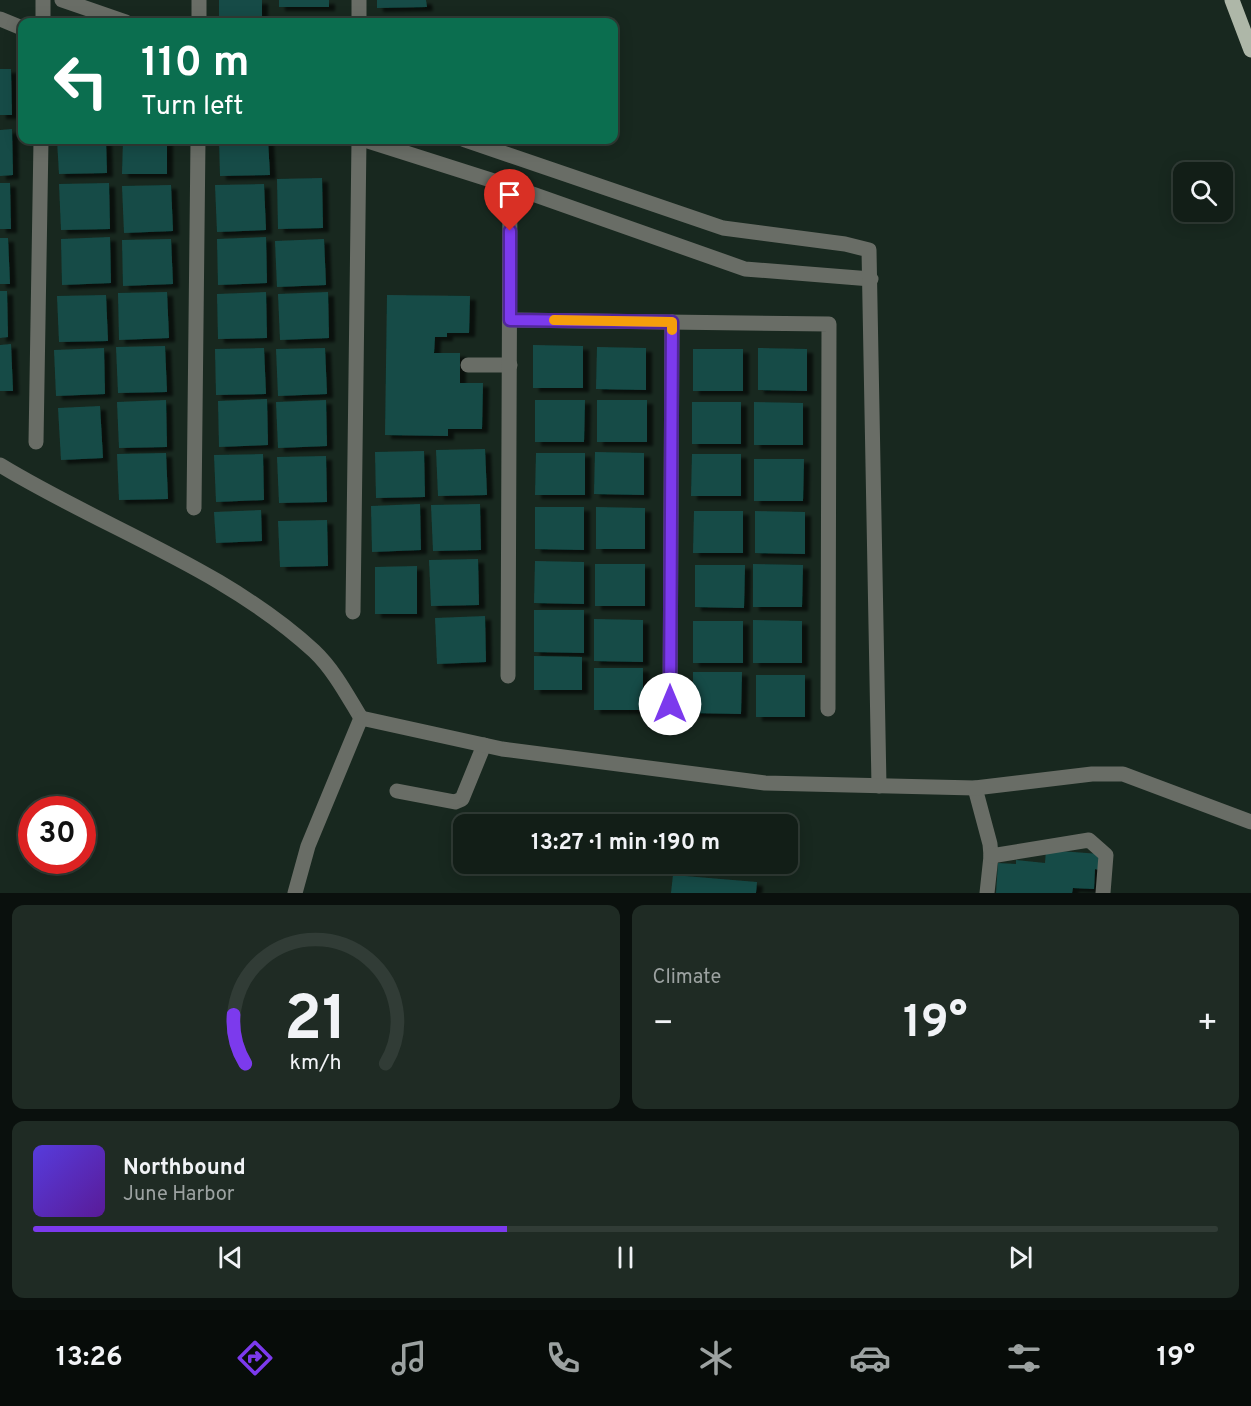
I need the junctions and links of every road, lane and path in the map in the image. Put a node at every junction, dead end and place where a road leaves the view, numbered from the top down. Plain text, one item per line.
1 (43, 0) edge
2 (62, 0) edge
3 (199, 0) edge
4 (360, 0) edge
5 (1232, 0) edge
6 (43, 18) edge
7 (114, 18) edge
8 (199, 18) edge
9 (359, 18) edge
10 (0, 19) edge
11 (18, 26) edge
12 (1251, 50) edge
13 (41, 144) edge
14 (198, 144) edge
15 (359, 144) edge
16 (378, 144) edge
17 (477, 144) edge
18 (510, 186) junction
19 (871, 279) junction
20 (510, 320) junction
21 (672, 322) junction
22 (510, 364) junction
23 (468, 365) dead end
24 (36, 442) dead end
25 (0, 465) edge
26 (194, 508) dead end
27 (353, 612) dead end
28 (508, 676) dead end
29 (670, 704) dead end
30 (828, 709) dead end
31 (361, 718) junction
32 (484, 745) junction
33 (879, 786) junction
34 (975, 788) junction
35 (397, 791) dead end
36 (1251, 822) edge
37 (991, 856) junction
38 (295, 893) edge
39 (987, 893) edge
40 (1102, 893) edge

1 - 6 street
2 - 7 street
3 - 8 street
4 - 9 street
5 - 12 main road
10 - 11 street
13 - 24 street
14 - 26 street
15 - 27 street
16 - 18 street
17 - 19 street
18 - 19 street
18 - 20 street
19 - 33 street
20 - 21 street
20 - 22 street
21 - 29 street
21 - 30 street
22 - 23 street
22 - 28 street
25 - 31 street
31 - 32 street
31 - 38 street
32 - 33 street
32 - 35 street
33 - 34 street
34 - 36 street
34 - 37 street
37 - 39 street
37 - 40 street

